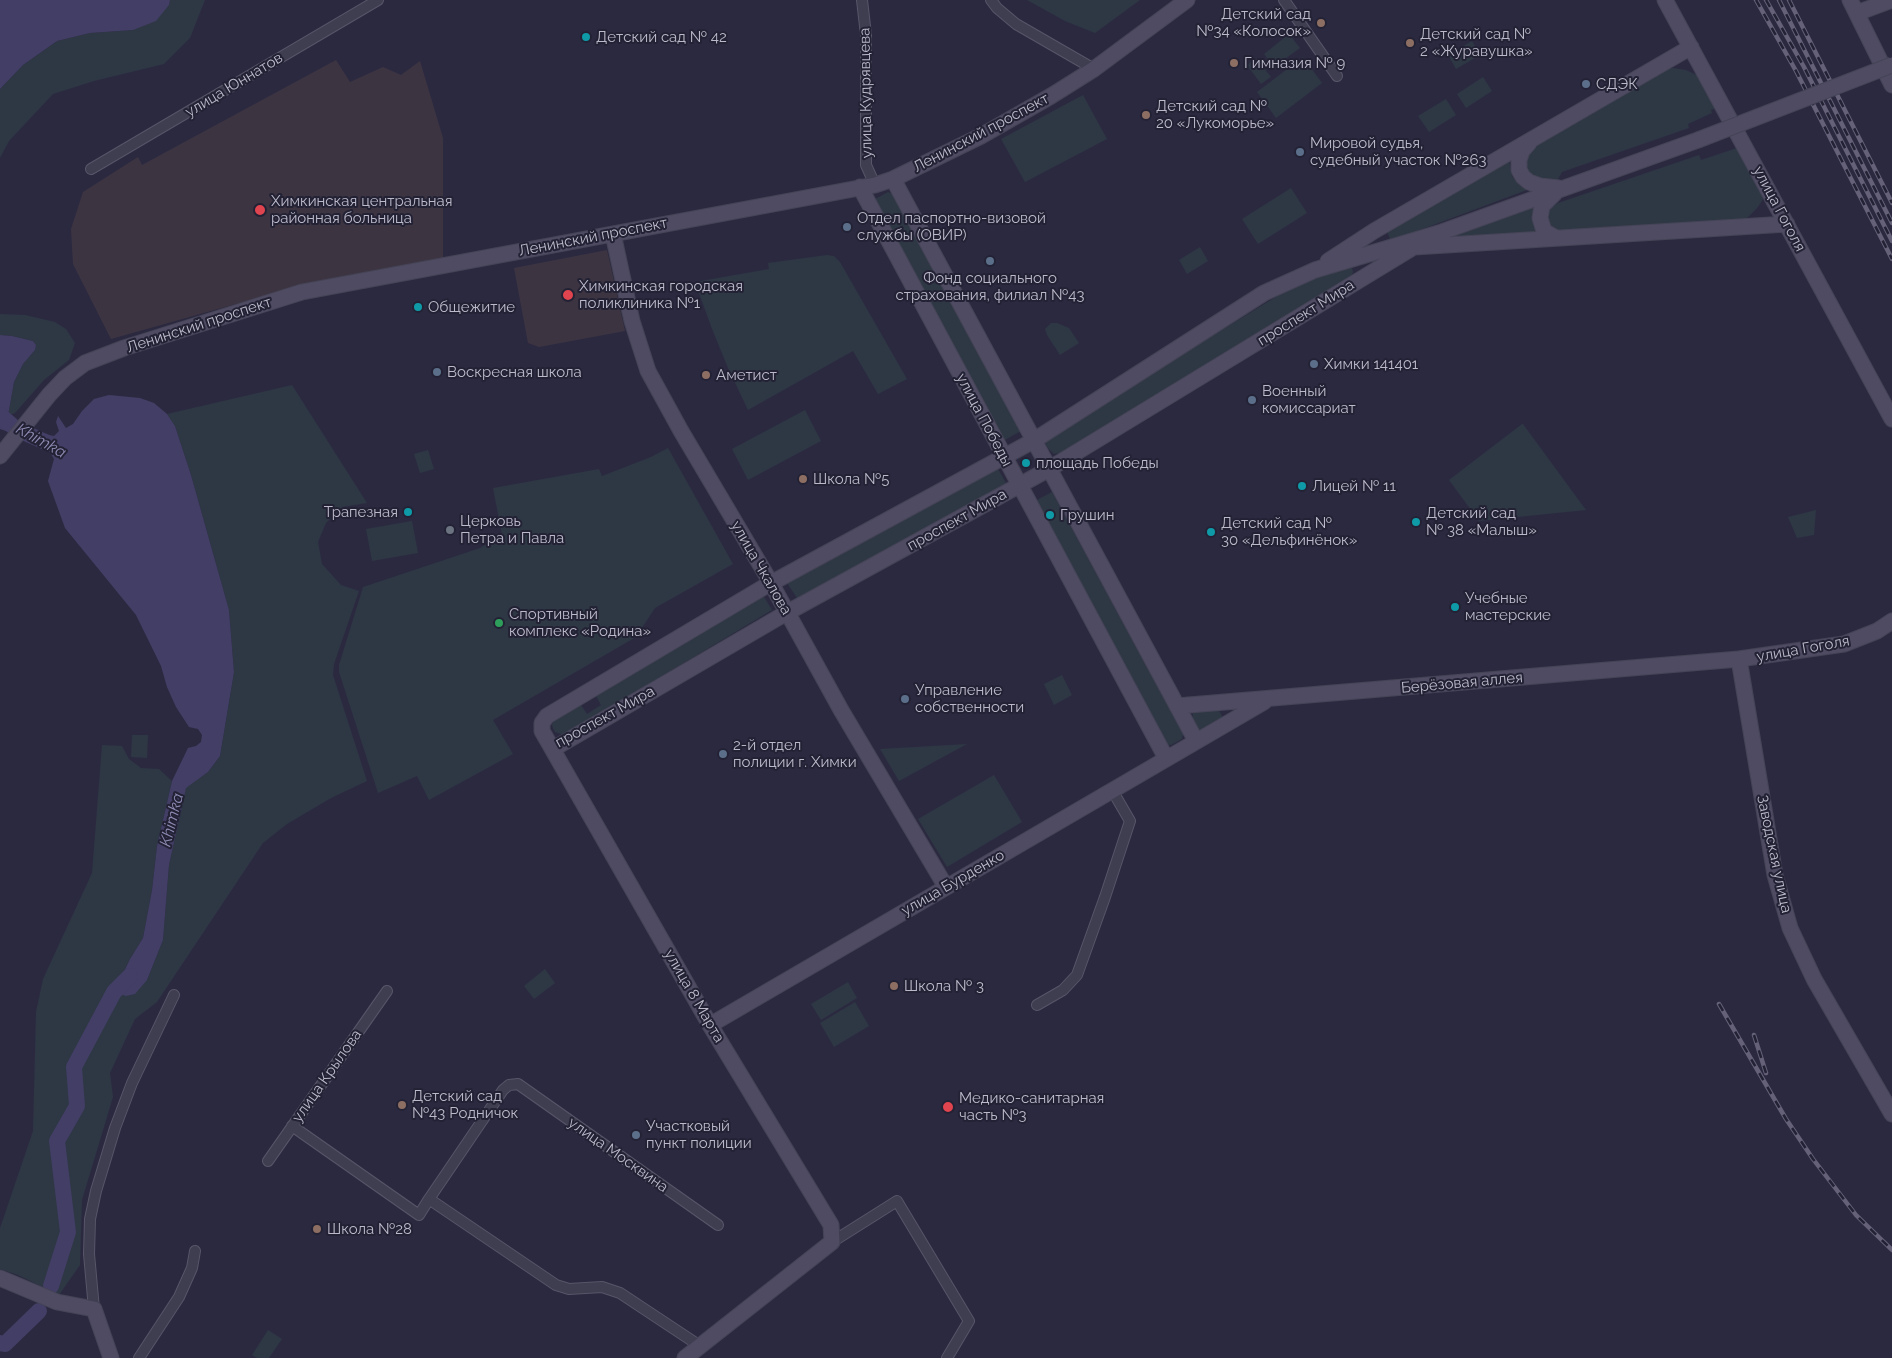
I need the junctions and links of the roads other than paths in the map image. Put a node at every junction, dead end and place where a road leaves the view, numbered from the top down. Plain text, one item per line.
1 (378, 0) edge
2 (862, 0) edge
3 (991, 0) edge
4 (1188, 0) edge
5 (1284, 0) edge
6 (1665, 0) edge
7 (1892, 0) edge
8 (1854, 7) edge
9 (1690, 47) junction
10 (1892, 65) edge
11 (1094, 69) junction
12 (1337, 76) dead end
13 (1892, 85) edge
14 (1534, 139) junction
15 (90, 169) dead end
16 (893, 179) junction
17 (867, 186) junction
18 (1567, 187) junction
19 (1787, 224) junction
20 (1439, 233) junction
21 (613, 234) junction
22 (1556, 238) junction
23 (1414, 247) junction
24 (1315, 270) junction
25 (1892, 419) edge
26 (1033, 440) junction
27 (0, 456) edge
28 (1004, 456) junction
29 (1049, 469) junction
30 (1020, 485) junction
31 (771, 583) junction
32 (787, 613) junction
33 (1892, 621) edge
34 (1738, 659) junction
35 (1268, 699) junction
36 (1177, 706) junction
37 (1196, 741) junction
38 (553, 749) junction
39 (1166, 758) junction
40 (1112, 790) junction
41 (946, 887) junction
42 (387, 991) dead end
43 (174, 995) dead end
44 (1037, 1005) dead end
45 (710, 1024) junction
46 (1892, 1114) edge
47 (292, 1126) junction
48 (268, 1161) dead end
49 (429, 1199) junction
50 (718, 1226) dead end
51 (832, 1242) junction
52 (195, 1251) dead end
53 (0, 1278) edge
54 (94, 1309) junction
55 (700, 1346) junction
56 (110, 1358) edge
57 (139, 1358) edge
58 (685, 1358) edge
59 (947, 1358) edge

1 - 15 street, улица Юннатов
2 - 17 street, улица Кудрявцева
3 - 11 street
4 - 11 street, Ленинский проспект
5 - 12 street
6 - 9 street, улица Гоголя
7 - 8 street
8 - 13 street
9 - 14 street
9 - 19 street, улица Гоголя
10 - 18 street, проспект Мира, bridge
11 - 16 street, Ленинский проспект
14 - 18 street
14 - 24 street
16 - 17 street, Ленинский проспект
16 - 26 street
17 - 21 street, Ленинский проспект
17 - 28 street, улица Победы
18 - 20 street, проспект Мира
18 - 22 street
19 - 22 street
19 - 25 street, улица Гоголя
20 - 23 street, проспект Мира
20 - 24 street, проспект Мира
21 - 27 street, Ленинский проспект
21 - 31 street, улица Чкалова
22 - 23 street
23 - 29 street, проспект Мира
24 - 26 street, проспект Мира
26 - 28 street, проспект Мира
26 - 29 street
28 - 30 street, улица Победы
28 - 31 street, проспект Мира
29 - 30 street, проспект Мира
29 - 36 street
30 - 32 street, проспект Мира
30 - 39 street, улица Победы
31 - 32 street, улица Чкалова
31 - 38 street, проспект Мира
32 - 38 street, проспект Мира
32 - 41 street, улица Чкалова
33 - 34 street, улица Гоголя
34 - 35 street, Берёзовая аллея
34 - 46 street, Заводская улица
35 - 36 street
35 - 37 street, Берёзовая аллея
36 - 37 street
37 - 39 street, улица Бурденко
38 - 45 street, улица 8 Марта
39 - 40 street, улица Бурденко
40 - 41 street, улица Бурденко
40 - 44 street
41 - 45 street, улица Бурденко
42 - 47 street, улица Крылова
43 - 54 street
45 - 51 street, улица 8 Марта
47 - 48 street, улица Крылова
47 - 49 street
49 - 50 street, улица Москвина
49 - 55 street
51 - 55 street
51 - 59 street
52 - 57 street
53 - 54 street
54 - 56 street
55 - 58 street

